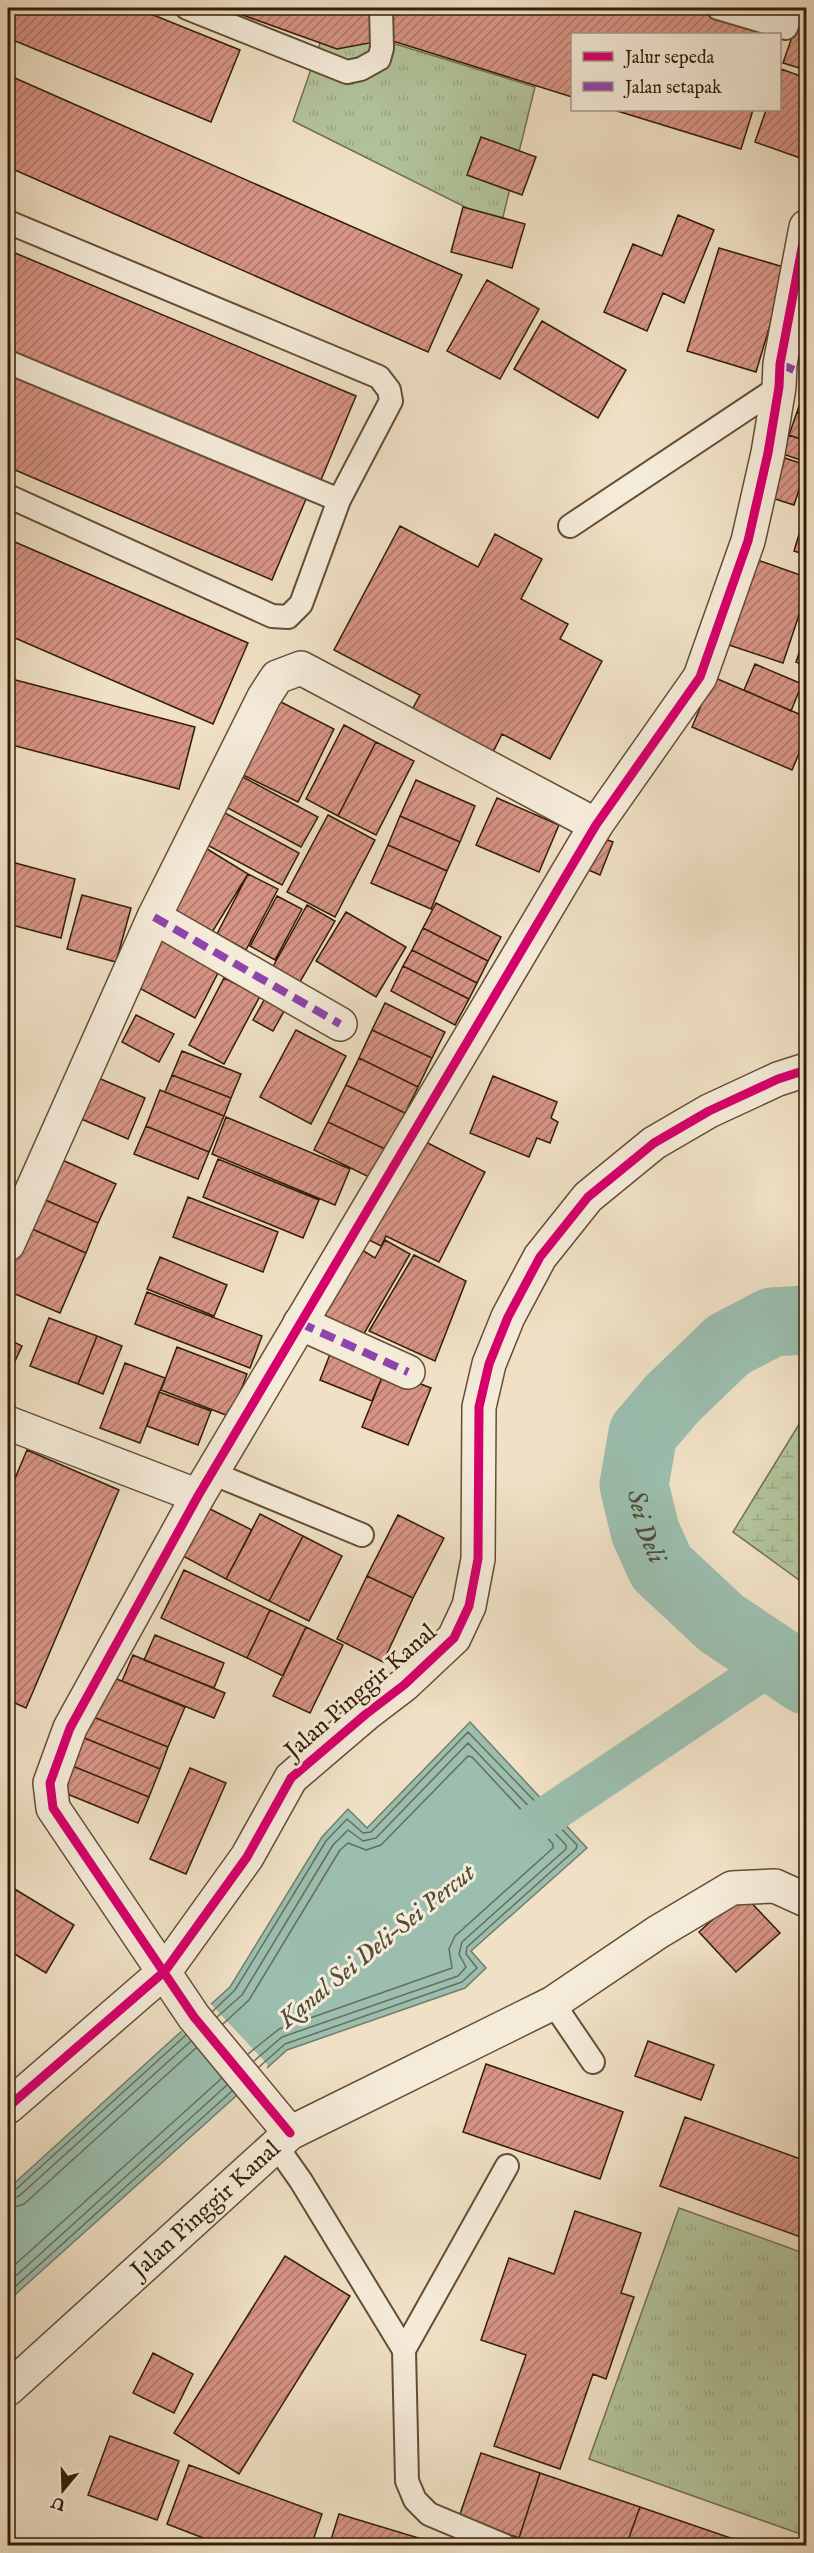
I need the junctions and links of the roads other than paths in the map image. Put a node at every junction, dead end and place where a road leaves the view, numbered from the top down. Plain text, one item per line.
1 (187, 8) edge
2 (381, 8) edge
3 (718, 8) edge
4 (793, 8) edge
5 (8, 222) edge
6 (807, 227) edge
7 (8, 362) edge
8 (789, 375) edge
9 (8, 496) edge
10 (339, 500) junction
11 (570, 526) dead end
12 (596, 825) junction
13 (154, 917) junction
14 (340, 1024) dead end
15 (807, 1070) edge
16 (8, 1244) edge
17 (300, 1323) junction
18 (408, 1372) dead end
19 (8, 1423) edge
20 (206, 1484) junction
21 (362, 1535) dead end
22 (807, 1900) edge
23 (165, 1971) junction
24 (553, 2003) junction
25 (593, 2062) dead end
26 (8, 2107) edge
27 (282, 2139) junction
28 (507, 2166) dead end
29 (404, 2350) junction
30 (8, 2389) edge
31 (505, 2546) edge

1 - 2 lane
3 - 4 lane
5 - 10 lane
6 - 8 street
7 - 10 lane
8 - 11 lane
8 - 12 street
9 - 10 lane
12 - 13 street
12 - 17 street
13 - 14 street
13 - 16 street
15 - 23 street, Jalan Pinggir Kanal
17 - 18 street
17 - 20 street
19 - 20 street
20 - 21 lane
20 - 23 street
22 - 24 street, Jalan Pinggir Kanal
23 - 26 street, Jalan Pinggir Kanal
23 - 27 street
24 - 25 lane
24 - 27 street, Jalan Pinggir Kanal
27 - 29 lane
27 - 30 street, Jalan Pinggir Kanal
28 - 29 lane
29 - 31 lane

